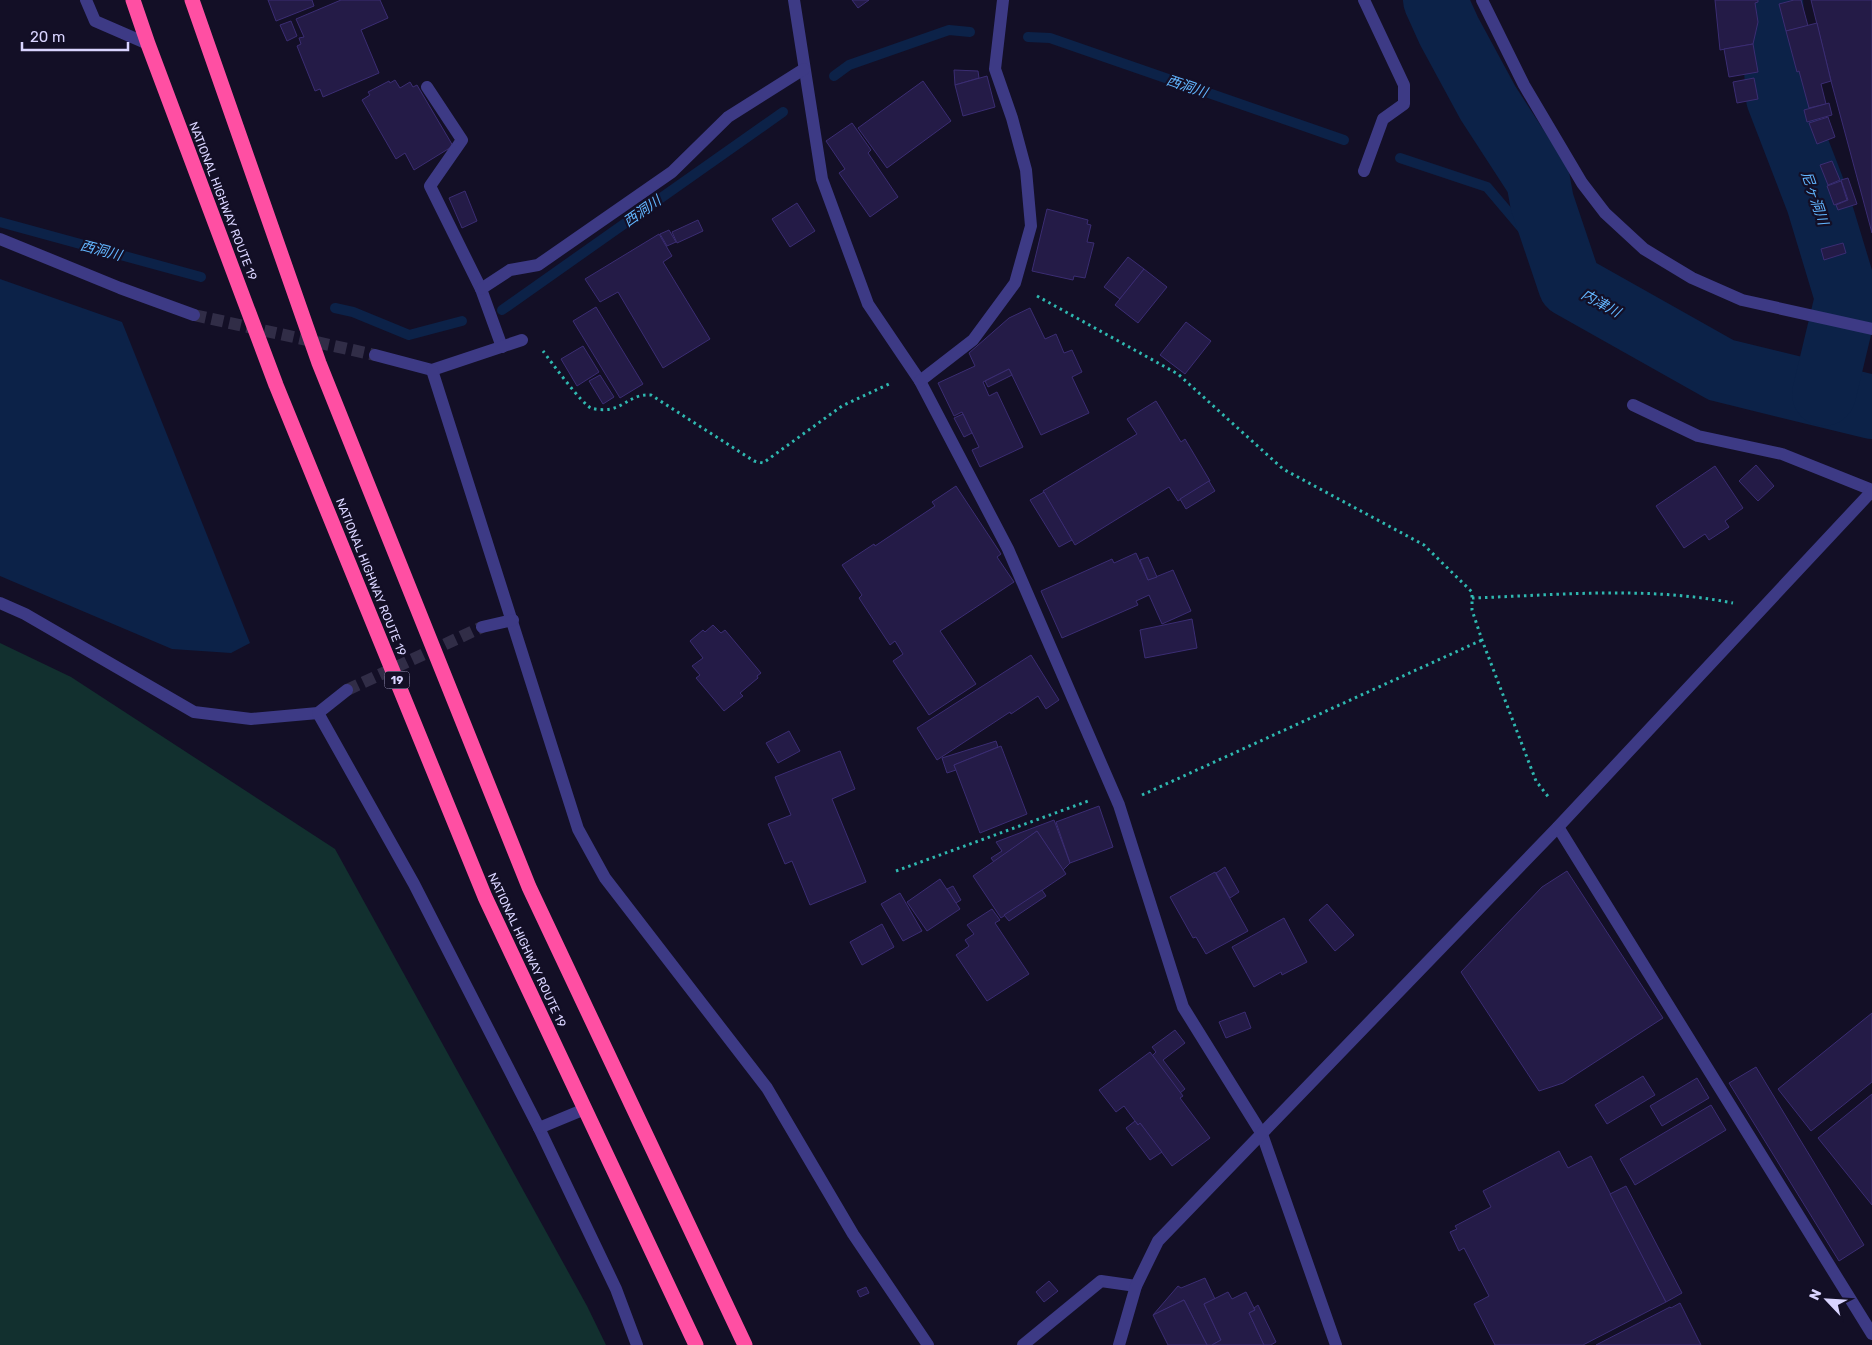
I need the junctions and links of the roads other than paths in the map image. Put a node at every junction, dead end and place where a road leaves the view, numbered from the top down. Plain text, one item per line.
1 (86, 0) edge
2 (133, 0) edge
3 (192, 0) edge
4 (794, 0) edge
5 (1003, 0) edge
6 (1364, 0) edge
7 (1482, 0) edge
8 (148, 44) junction
9 (804, 69) junction
10 (427, 87) dead end
11 (1364, 172) dead end
12 (0, 239) edge
13 (481, 289) junction
14 (194, 315) tunnel mouth
15 (1872, 329) edge
16 (522, 340) road end
17 (502, 347) junction
18 (376, 355) tunnel mouth
19 (432, 370) junction
20 (917, 377) junction
21 (1632, 405) dead end
22 (1872, 490) edge
23 (0, 603) edge
24 (513, 620) junction
25 (482, 627) tunnel mouth
26 (347, 690) tunnel mouth
27 (318, 713) junction
28 (1562, 823) junction
29 (585, 1109) junction
30 (539, 1128) junction
31 (1262, 1134) junction
32 (1136, 1286) junction
33 (1872, 1334) edge
34 (637, 1345) edge
35 (696, 1345) edge
36 (745, 1345) edge
37 (928, 1345) edge
38 (1023, 1345) edge
39 (1119, 1345) edge
40 (1336, 1345) edge

1 - 8 street
2 - 8 highway, NATIONAL HIGHWAY ROUTE 19 / 19
3 - 36 highway
4 - 9 street
5 - 20 street
6 - 11 street
7 - 15 street
8 - 29 highway, NATIONAL HIGHWAY ROUTE 19 / 19
9 - 13 street
9 - 20 street
10 - 13 street
12 - 14 street
13 - 17 street
16 - 17 street
17 - 19 street
18 - 19 street
19 - 24 street
20 - 31 street
21 - 22 street
22 - 28 street
23 - 27 street
24 - 25 street
24 - 37 street
26 - 27 street
27 - 30 street
28 - 31 street
28 - 33 street
29 - 30 street
29 - 35 highway, NATIONAL HIGHWAY ROUTE 19 / 19
30 - 34 street
31 - 32 street
31 - 40 street
32 - 38 street
32 - 39 street

